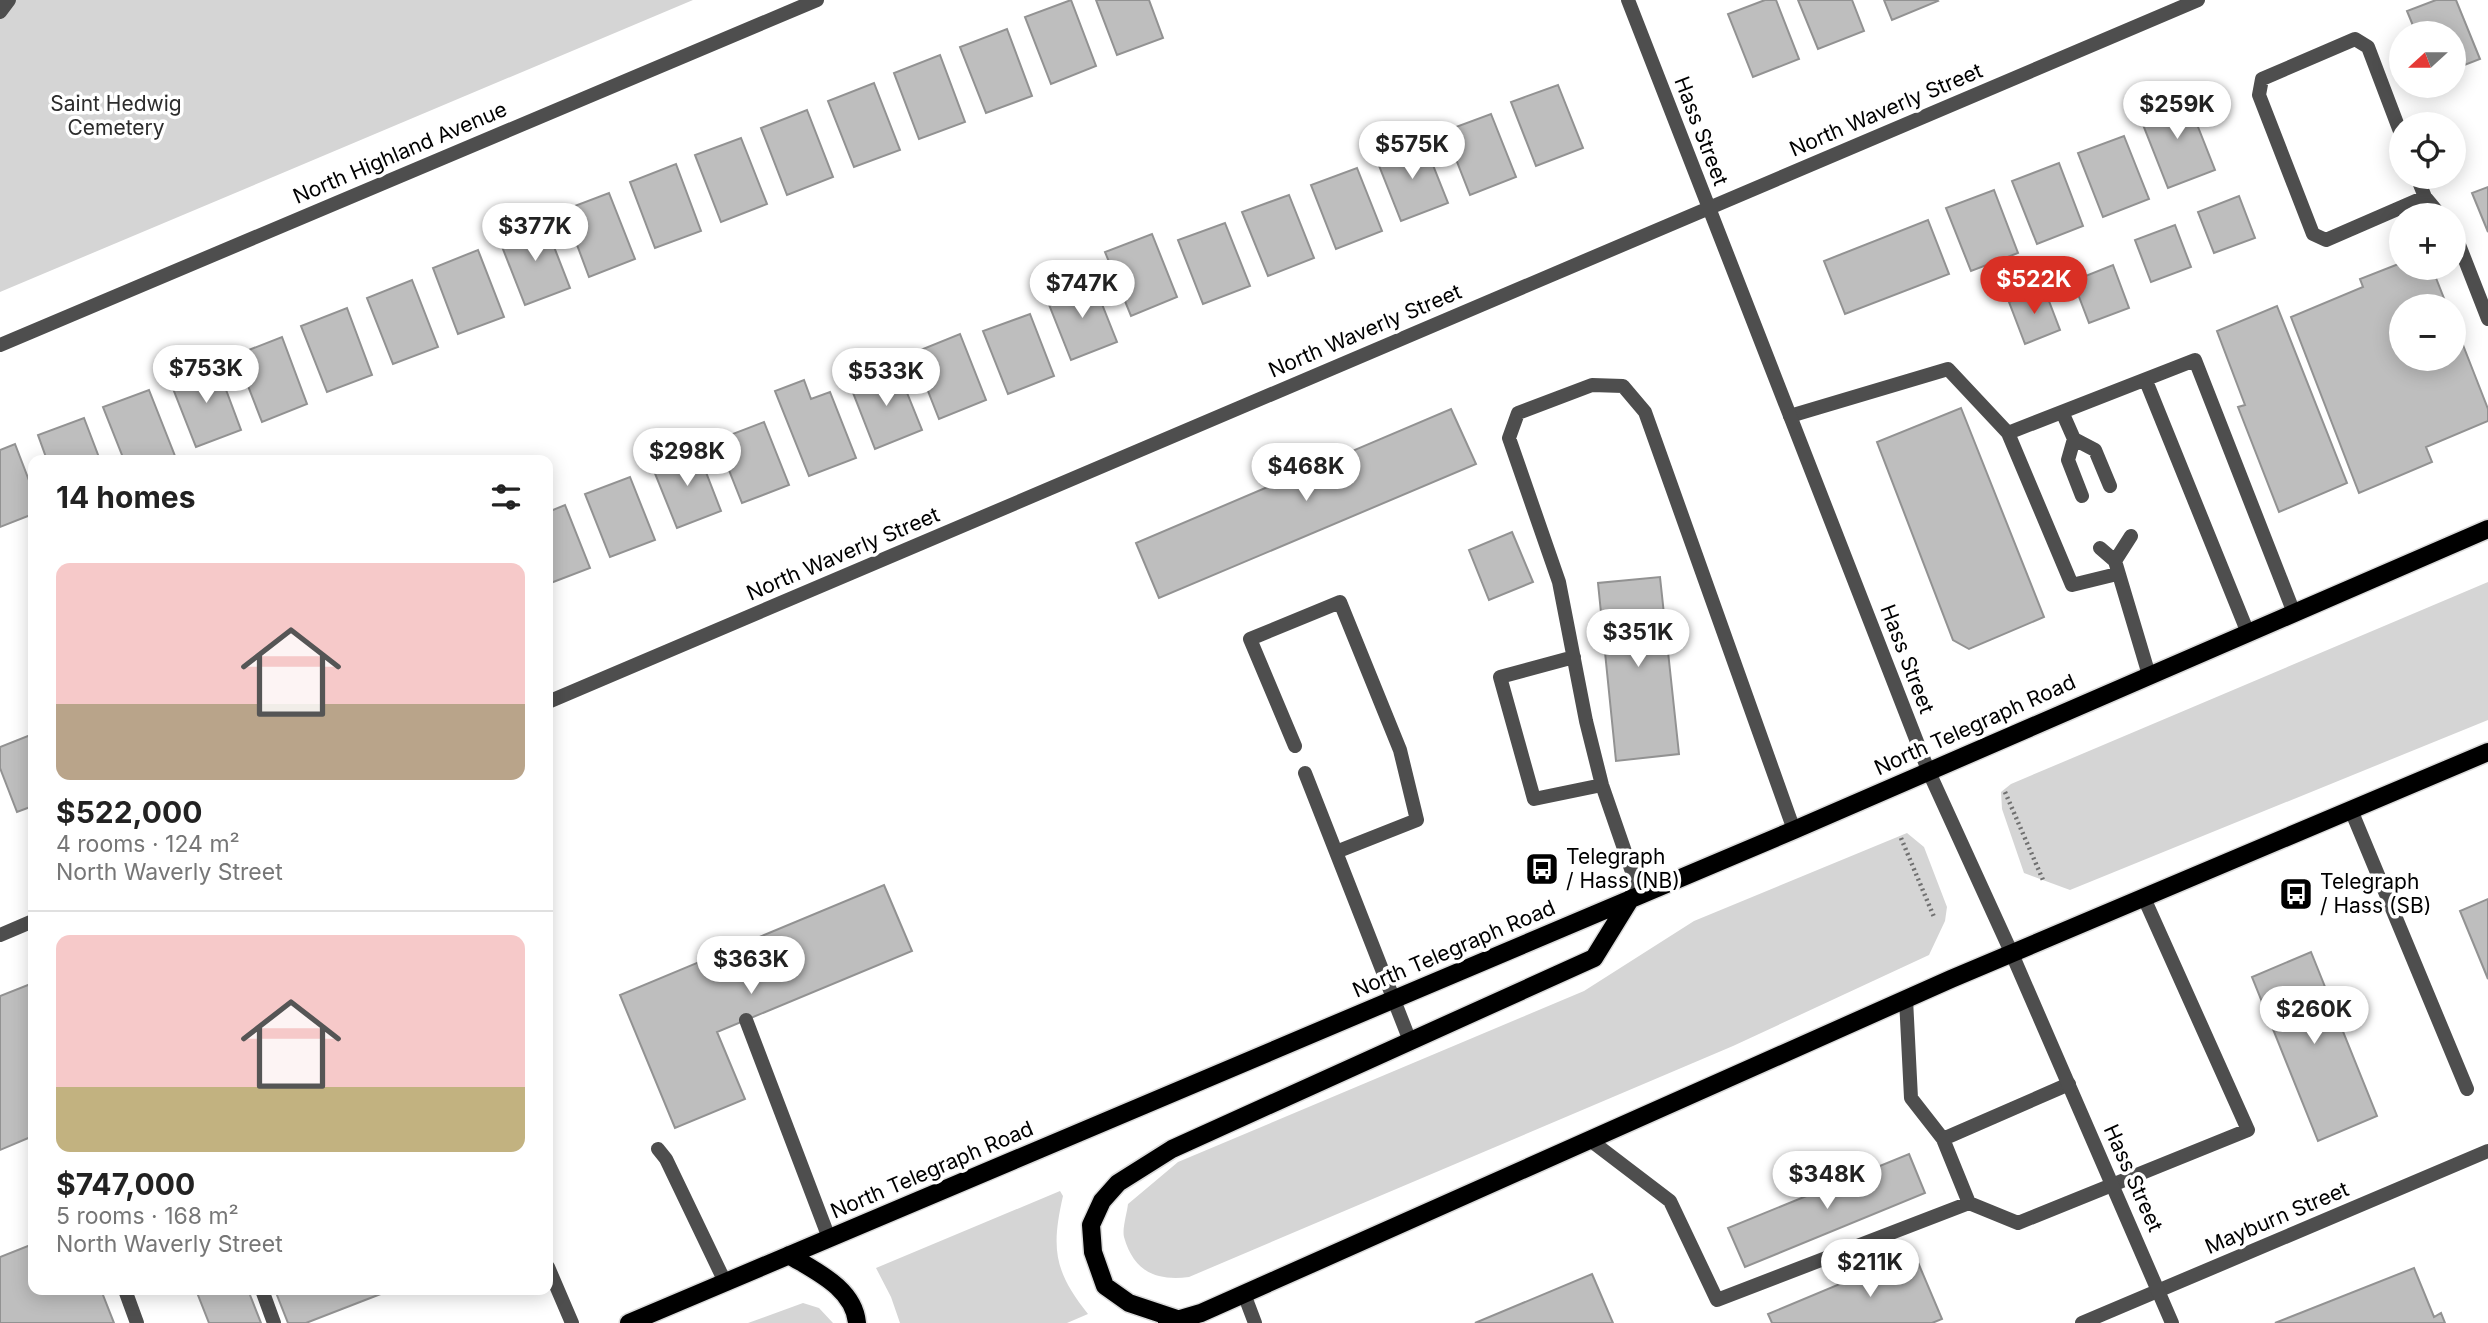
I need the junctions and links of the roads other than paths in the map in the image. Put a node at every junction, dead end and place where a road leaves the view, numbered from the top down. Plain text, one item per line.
1 (9, 0) edge
2 (817, 0) edge
3 (1628, 0) edge
4 (2198, 0) edge
5 (0, 12) edge
6 (2393, 112) edge
7 (2422, 189) edge
8 (2425, 197) junction
9 (2430, 203) edge
10 (1709, 208) junction
11 (2466, 263) edge
12 (2488, 319) edge
13 (0, 345) edge
14 (2146, 381) junction
15 (2063, 414) junction
16 (1790, 416) junction
17 (2008, 433) junction
18 (2074, 439) junction
19 (2110, 486) dead end
20 (2081, 496) dead end
21 (2488, 530) edge
22 (2131, 536) dead end
23 (2100, 548) dead end
24 (2116, 568) junction
25 (2294, 613) junction
26 (2248, 632) junction
27 (1574, 657) junction
28 (2149, 674) junction
29 (553, 700) edge
30 (1295, 746) dead end
31 (2488, 752) edge
32 (1928, 770) junction
33 (1305, 773) dead end
34 (1602, 785) junction
35 (2351, 810) junction
36 (1794, 830) junction
37 (1336, 852) junction
38 (1636, 897) junction
39 (2144, 898) junction
40 (28, 923) edge
41 (0, 935) edge
42 (2012, 954) junction
43 (1906, 999) junction
44 (1393, 1000) junction
45 (746, 1020) dead end
46 (1410, 1041) junction
47 (2069, 1084) junction
48 (2468, 1089) dead end
49 (1943, 1139) junction
50 (1590, 1140) junction
51 (657, 1149) dead end
52 (2488, 1151) edge
53 (2112, 1184) junction
54 (1969, 1203) junction
55 (830, 1238) junction
56 (789, 1255) junction
57 (553, 1279) edge
58 (725, 1282) junction
59 (2158, 1290) junction
60 (1244, 1294) junction
61 (127, 1295) edge
62 (264, 1295) edge
63 (1172, 1321) edge
64 (137, 1323) edge
65 (274, 1323) edge
66 (572, 1323) edge
67 (629, 1323) edge
68 (857, 1323) edge
69 (1255, 1323) edge
70 (2082, 1323) edge
71 (2172, 1323) edge

1 - 5 street
2 - 13 street, North Highland Avenue
3 - 10 street, Hass Street
4 - 10 street, North Waverly Street
6 - 8 street
7 - 8 street
8 - 9 street
10 - 16 street, Hass Street
10 - 29 street, North Waverly Street
11 - 12 street
14 - 15 street
14 - 25 street
14 - 26 street
15 - 17 street
15 - 18 street
16 - 17 street
16 - 32 street, Hass Street
17 - 24 street
18 - 19 street
18 - 20 street
21 - 25 main road, North Telegraph Road
22 - 24 street
23 - 24 street
24 - 28 street
25 - 26 main road, North Telegraph Road
26 - 28 main road, North Telegraph Road
27 - 34 street
27 - 34 street
27 - 36 street
28 - 32 main road, North Telegraph Road
30 - 37 street
31 - 35 main road
32 - 36 main road, North Telegraph Road
32 - 42 street, Hass Street
33 - 37 street
34 - 38 street
35 - 39 main road
35 - 48 street
36 - 38 main road, North Telegraph Road
37 - 44 street
38 - 44 main road, North Telegraph Road
38 - 46 main road
39 - 42 main road
39 - 53 street
40 - 41 street
42 - 43 main road
42 - 47 street, Hass Street
43 - 49 street
43 - 50 main road
44 - 46 street
44 - 55 main road, North Telegraph Road
45 - 55 street
46 - 63 main road
47 - 49 street
47 - 53 street, Hass Street
49 - 54 street
50 - 54 street
50 - 60 main road
51 - 58 street
52 - 59 street, Mayburn Street
53 - 54 street
53 - 59 street, Hass Street
55 - 56 main road, North Telegraph Road
56 - 58 main road, North Telegraph Road
56 - 68 main road
57 - 66 street
58 - 67 main road, North Telegraph Road
59 - 70 street, Mayburn Street
59 - 71 street, Hass Street
60 - 63 main road
60 - 69 street
61 - 64 street
62 - 65 street

